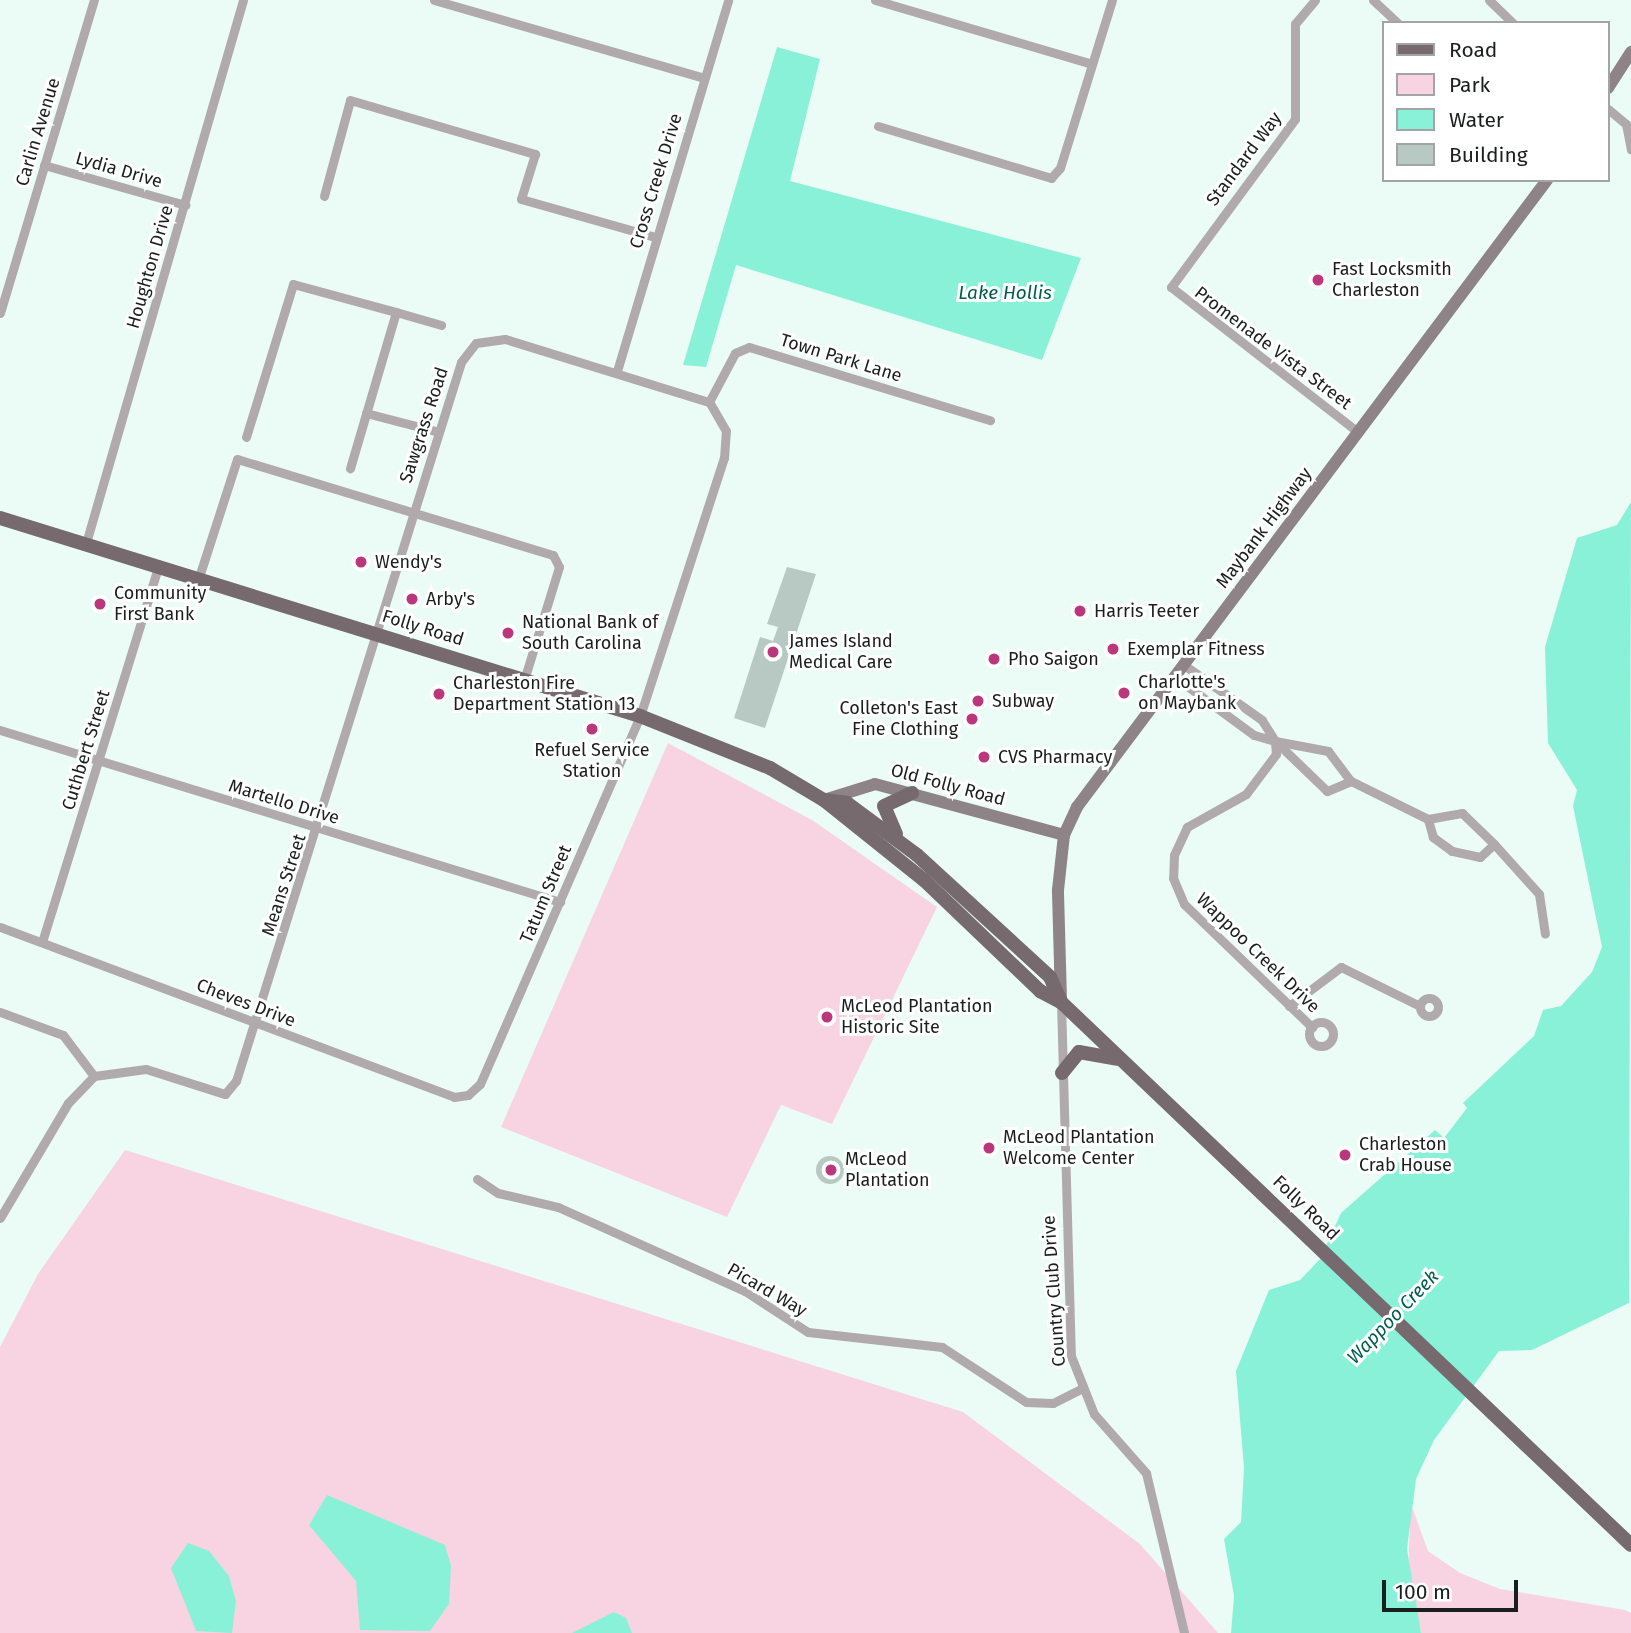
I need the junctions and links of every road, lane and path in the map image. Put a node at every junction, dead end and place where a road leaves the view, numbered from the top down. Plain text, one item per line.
1 (94, 0) edge
2 (243, 0) edge
3 (434, 0) edge
4 (728, 0) edge
5 (875, 0) edge
6 (1112, 0) edge
7 (1315, 0) edge
8 (1373, 0) edge
9 (1489, 0) edge
10 (1396, 21) edge
11 (1511, 21) edge
12 (1631, 52) edge
13 (1092, 64) junction
14 (704, 78) junction
15 (1610, 85) edge
16 (1610, 111) edge
17 (878, 126) dead end
18 (1631, 150) edge
19 (44, 165) junction
20 (1546, 182) edge
21 (324, 196) dead end
22 (184, 205) junction
23 (655, 237) junction
24 (1171, 287) joint
25 (396, 312) junction
26 (0, 313) edge
27 (441, 325) dead end
28 (617, 371) junction
29 (709, 402) junction
30 (366, 413) junction
31 (990, 420) dead end
32 (439, 432) junction
33 (1358, 432) junction
34 (246, 437) dead end
35 (350, 468) dead end
36 (413, 513) junction
37 (0, 518) edge
38 (86, 543) junction
39 (159, 567) junction
40 (198, 580) junction
41 (376, 634) junction
42 (1184, 665) junction
43 (1175, 677) junction
44 (524, 680) junction
45 (640, 716) junction
46 (0, 730) edge
47 (1275, 741) junction
48 (99, 762) junction
49 (1351, 782) junction
50 (912, 793) junction
51 (824, 800) junction
52 (1428, 819) junction
53 (318, 829) junction
54 (1065, 835) junction
55 (1494, 844) junction
56 (909, 848) junction
57 (560, 902) junction
58 (0, 927) edge
59 (1545, 934) dead end
60 (42, 942) junction
61 (1061, 1002) junction
62 (1289, 1006) junction
63 (1420, 1006) dead end
64 (0, 1012) edge
65 (255, 1024) junction
66 (1312, 1027) dead end
67 (1128, 1064) junction
68 (1062, 1073) junction
69 (94, 1076) junction
70 (480, 1084) joint
71 (477, 1179) dead end
72 (0, 1218) edge
73 (1081, 1389) junction
74 (1631, 1545) edge
75 (1184, 1633) edge

1 - 19 street, Carlin Avenue
2 - 22 street, Houghton Drive
3 - 14 street
4 - 14 street, Cross Creek Drive
5 - 13 street
6 - 13 street
7 - 24 street, Standard Way
8 - 10 street
9 - 11 street
12 - 15 main road
13 - 17 street
14 - 23 street, Cross Creek Drive
16 - 18 street
19 - 22 street, Lydia Drive
19 - 26 street, Carlin Avenue
20 - 33 main road, Maybank Highway
21 - 23 street
22 - 38 street, Houghton Drive
23 - 28 street, Cross Creek Drive
24 - 33 street, Promenade Vista Street
25 - 27 street
25 - 30 street
25 - 34 street
28 - 29 street, Sawgrass Road
28 - 32 street, Sawgrass Road
29 - 31 street, Town Park Lane
29 - 45 street
30 - 32 street
30 - 35 street
32 - 36 street, Sawgrass Road
33 - 42 main road, Maybank Highway
36 - 40 street
36 - 41 street, Sawgrass Road
36 - 44 street
37 - 38 main road, Folly Road
38 - 39 main road, Folly Road
39 - 40 main road, Folly Road
39 - 48 street, Cuthbert Street
40 - 41 main road, Folly Road
41 - 44 main road, Folly Road
41 - 53 street, Means Street
42 - 43 main road, Maybank Highway
42 - 47 street
43 - 47 street
43 - 54 main road, Maybank Highway
44 - 45 main road, Folly Road
45 - 51 main road, Folly Road
45 - 57 street, Tatum Street
46 - 48 street, Martello Drive
47 - 49 street
47 - 49 street
47 - 62 street, Wappoo Creek Drive
48 - 53 street, Martello Drive
48 - 60 street, Cuthbert Street
49 - 52 street
50 - 51 main road, Old Folly Road
50 - 54 main road, Old Folly Road
50 - 56 main road
51 - 56 main road, Folly Road
51 - 61 main road, Folly Road
52 - 55 street
52 - 55 street
53 - 57 street, Martello Drive
53 - 65 street, Means Street
54 - 61 main road, Maybank Highway
55 - 59 street
56 - 61 main road, Folly Road
57 - 70 street, Tatum Street
58 - 60 street, Cheves Drive
60 - 65 street, Cheves Drive
61 - 67 main road, Folly Road
61 - 68 street, Country Club Drive
62 - 63 street
62 - 66 street, Wappoo Creek Drive
64 - 69 street
65 - 69 street, Means Street
65 - 70 street, Cheves Drive
67 - 68 main road
67 - 74 main road, Folly Road
68 - 73 street, Country Club Drive
69 - 72 street
71 - 73 street, Picard Way
73 - 75 street, Country Club Drive

